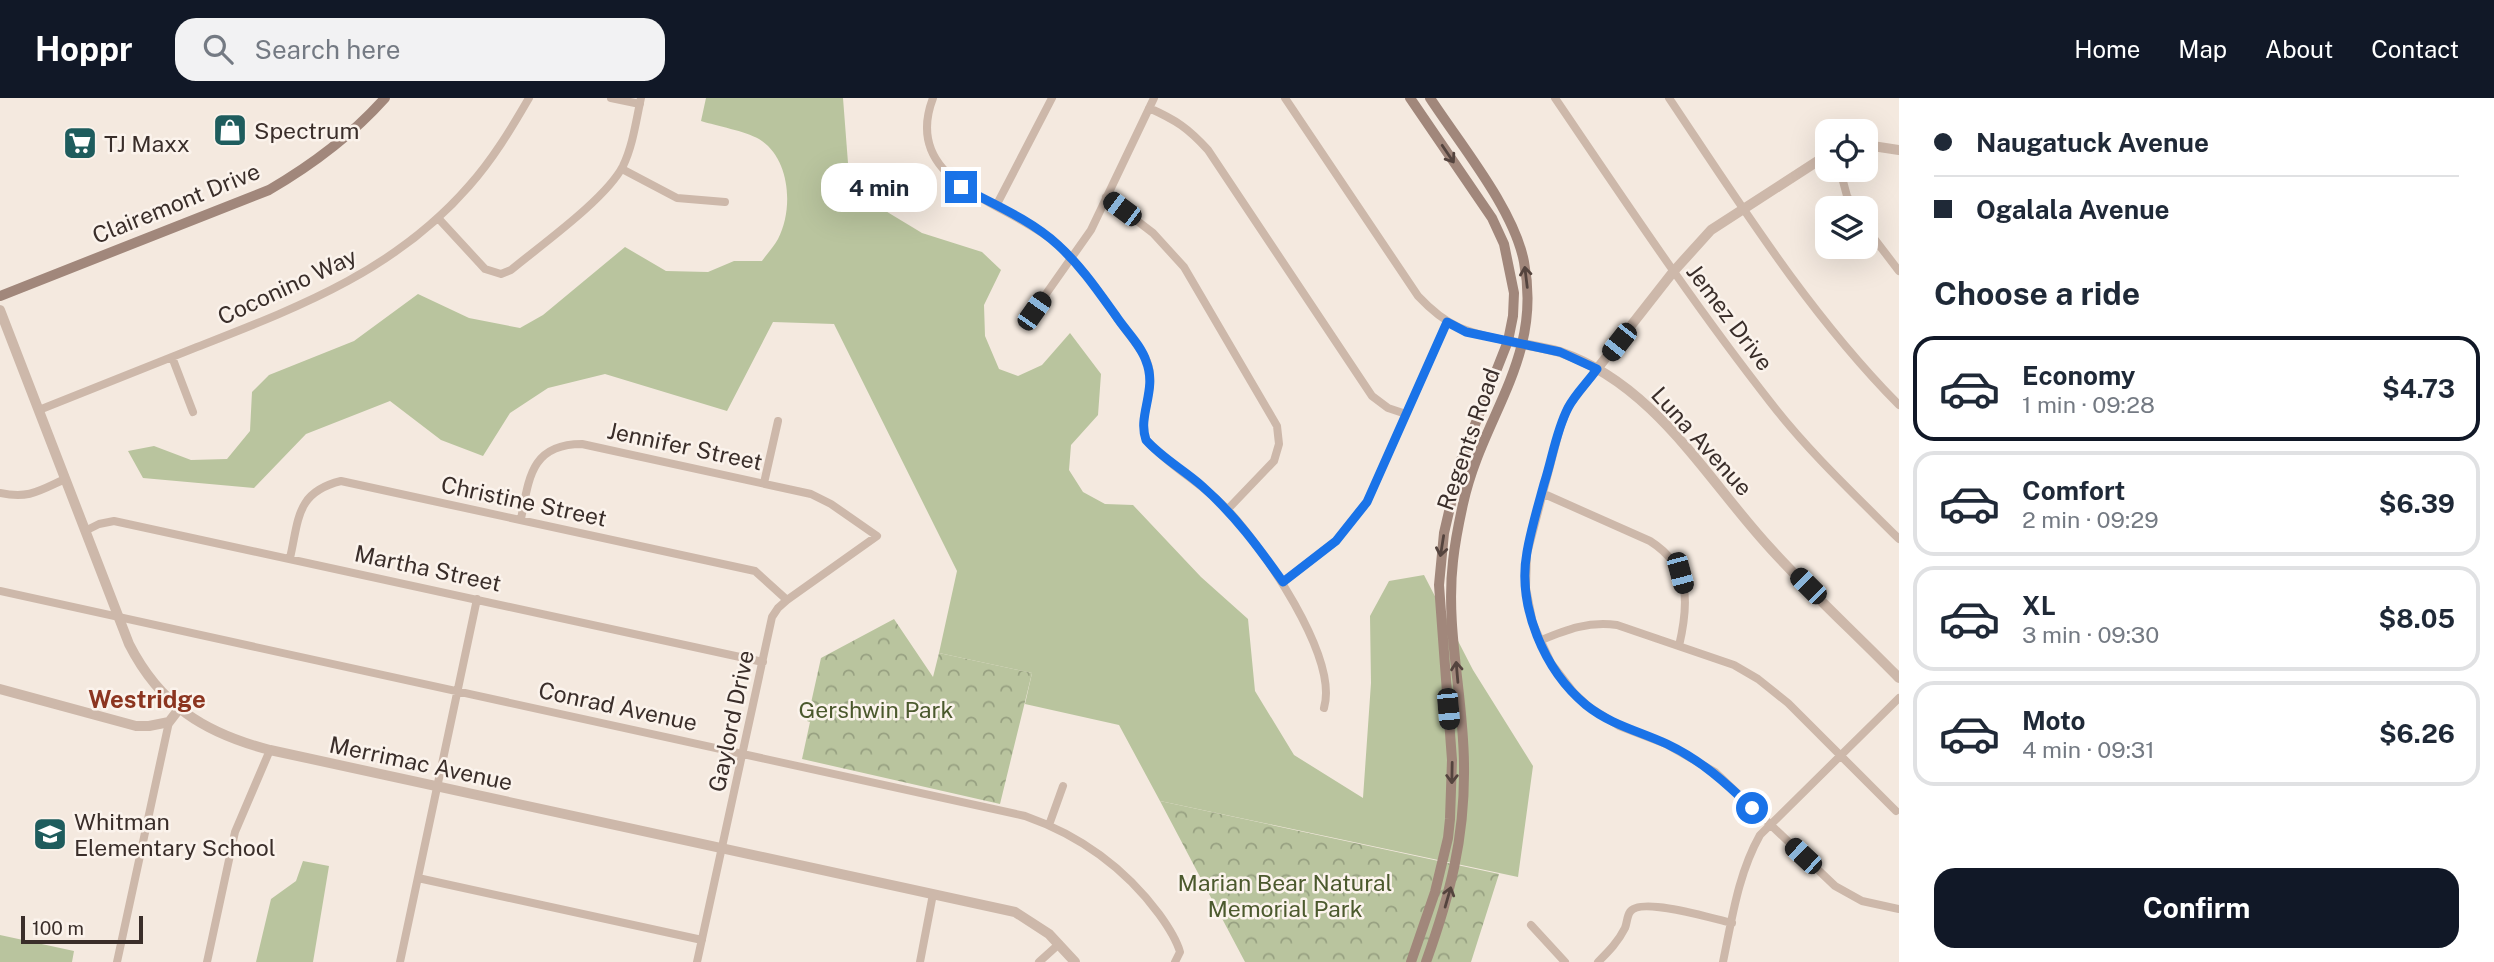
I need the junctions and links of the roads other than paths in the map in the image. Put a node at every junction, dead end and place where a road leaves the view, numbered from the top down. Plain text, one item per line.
1 (385, 98) edge
2 (529, 98) edge
3 (611, 98) edge
4 (933, 98) edge
5 (1052, 98) edge
6 (1154, 98) edge
7 (1285, 98) edge
8 (1410, 98) edge
9 (1430, 98) edge
10 (1555, 98) edge
11 (1669, 98) edge
12 (641, 101) edge
13 (1149, 108) junction
14 (1878, 147) edge
15 (1899, 150) edge
16 (1815, 163) edge
17 (622, 169) junction
18 (1106, 197) junction
19 (725, 202) dead end
20 (996, 206) junction
21 (1743, 208) junction
22 (438, 218) junction
23 (1878, 244) edge
24 (1072, 259) junction
25 (1899, 271) edge
26 (1673, 272) junction
27 (0, 296) edge
28 (0, 310) edge
29 (1034, 311) dead end
30 (1447, 322) junction
31 (1507, 341) junction
32 (1523, 345) junction
33 (172, 357) junction
34 (1597, 369) junction
35 (1899, 405) edge
36 (39, 410) junction
37 (193, 412) dead end
38 (1406, 414) junction
39 (778, 421) dead end
40 (65, 479) junction
41 (764, 483) junction
42 (0, 493) edge
43 (1542, 493) junction
44 (1227, 510) junction
45 (521, 519) junction
46 (85, 531) junction
47 (877, 537) joint
48 (1899, 539) edge
49 (290, 558) junction
50 (1283, 582) junction
51 (0, 591) edge
52 (477, 599) junction
53 (787, 600) junction
54 (118, 617) junction
55 (1539, 641) junction
56 (1679, 646) junction
57 (763, 662) junction
58 (1899, 678) edge
59 (0, 689) edge
60 (457, 691) junction
61 (1899, 698) edge
62 (1324, 708) dead end
63 (179, 709) junction
64 (169, 722) junction
65 (270, 750) junction
66 (744, 753) junction
67 (1842, 756) junction
68 (437, 786) junction
69 (1063, 786) dead end
70 (1896, 811) dead end
71 (1049, 825) junction
72 (1771, 826) junction
73 (723, 848) junction
74 (418, 878) junction
75 (933, 894) junction
76 (1899, 909) edge
77 (1731, 923) junction
78 (1531, 925) dead end
79 (702, 940) junction
80 (1059, 944) junction
81 (117, 962) edge
82 (207, 962) edge
83 (400, 962) edge
84 (697, 962) edge
85 (920, 962) edge
86 (1039, 962) edge
87 (1075, 962) edge
88 (1175, 962) edge
89 (1411, 962) edge
90 (1426, 962) edge
91 (1565, 962) edge
92 (1598, 962) edge
93 (1723, 962) edge

1 - 27 main road, Clairemont Drive
2 - 22 street, Coconino Way
3 - 12 street
4 - 20 street
5 - 20 street
6 - 13 street
7 - 30 street, Luna Avenue
8 -> 31 main road, Regents Road
32 -> 9 main road, Regents Road
10 - 26 street, Jemez Drive
11 - 21 street
12 - 17 street
13 - 18 street
13 - 38 street
14 - 15 street
16 - 21 street
17 - 19 street
17 - 22 street
18 - 24 street
18 - 44 street
20 - 24 street
21 - 26 street
21 - 35 street
22 - 33 street, Coconino Way
23 - 25 street
24 - 29 street
24 - 44 street
26 - 34 street
26 - 48 street, Jemez Drive
28 - 36 street, Merrimac Avenue
30 - 31 street, Luna Avenue
30 - 38 street
31 - 32 street, Luna Avenue
31 -> 89 main road, Regents Road
32 - 34 street, Luna Avenue
90 -> 32 main road, Regents Road
33 - 36 street, Coconino Way
33 - 37 street
34 - 43 street
34 - 58 street, Luna Avenue
36 - 40 street, Merrimac Avenue
38 - 50 street
39 - 41 street
40 - 42 street
40 - 46 street, Merrimac Avenue
41 - 45 street, Jennifer Street
41 - 47 street, Jennifer Street
43 - 55 street
43 - 56 street
44 - 50 street
45 - 49 street, Christine Street
45 - 53 street, Christine Street
46 - 49 street, Martha Street
46 - 54 street, Merrimac Avenue
47 - 53 street, Gaylord Drive
49 - 52 street, Martha Street
50 - 62 street
51 - 54 street, Conrad Avenue
52 - 57 street, Martha Street
52 - 60 street
53 - 57 street, Gaylord Drive
54 - 60 street, Conrad Avenue
54 - 63 street, Merrimac Avenue
55 - 56 street
55 - 72 street
56 - 67 street
57 - 66 street, Gaylord Drive
59 - 64 street
60 - 66 street, Conrad Avenue
60 - 68 street
61 - 67 street
63 - 64 street
63 - 65 street, Merrimac Avenue
64 - 81 street
65 - 68 street, Merrimac Avenue
65 - 82 street
66 - 71 street, Conrad Avenue
66 - 73 street, Gaylord Drive
67 - 70 street
67 - 72 street
68 - 73 street, Merrimac Avenue
68 - 74 street
69 - 71 street
71 - 88 street, Conrad Avenue
72 - 76 street
72 - 77 street
73 - 75 street, Merrimac Avenue
73 - 79 street, Gaylord Drive
74 - 79 street
74 - 83 street
75 - 80 street, Merrimac Avenue
75 - 85 street
77 - 92 street
77 - 93 street
78 - 91 street
79 - 84 street, Gaylord Drive
80 - 86 street
80 - 87 street, Merrimac Avenue

